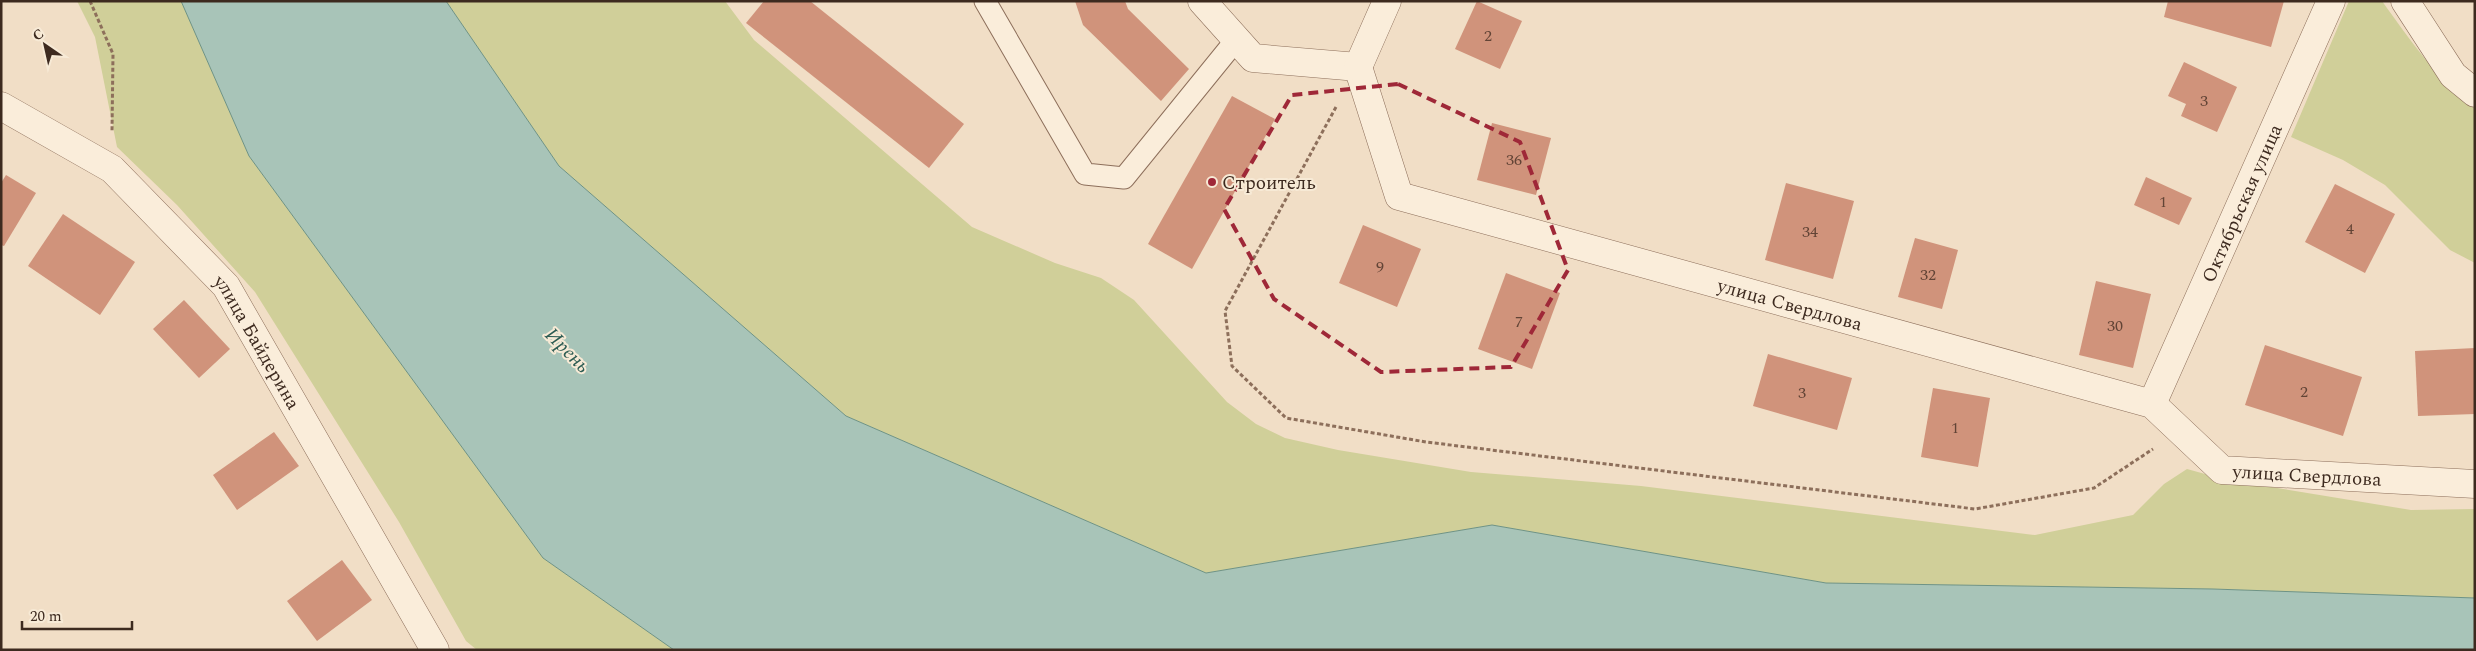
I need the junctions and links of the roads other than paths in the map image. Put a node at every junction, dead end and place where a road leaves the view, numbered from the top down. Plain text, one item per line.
1 (986, 1) edge
2 (1202, 1) edge
3 (1387, 1) edge
4 (2331, 1) edge
5 (2405, 1) edge
6 (1236, 40) junction
7 (1358, 67) junction
8 (2475, 92) edge
9 (1, 106) edge
10 (2152, 404) junction
11 (2475, 484) edge
12 (435, 650) edge

1 - 6 lane
2 - 6 street
3 - 7 street
4 - 10 street, Октябрьская улица
5 - 8 street
6 - 7 street
7 - 10 street, улица Свердлова
9 - 12 street, улица Байдерина
10 - 11 street, улица Свердлова

